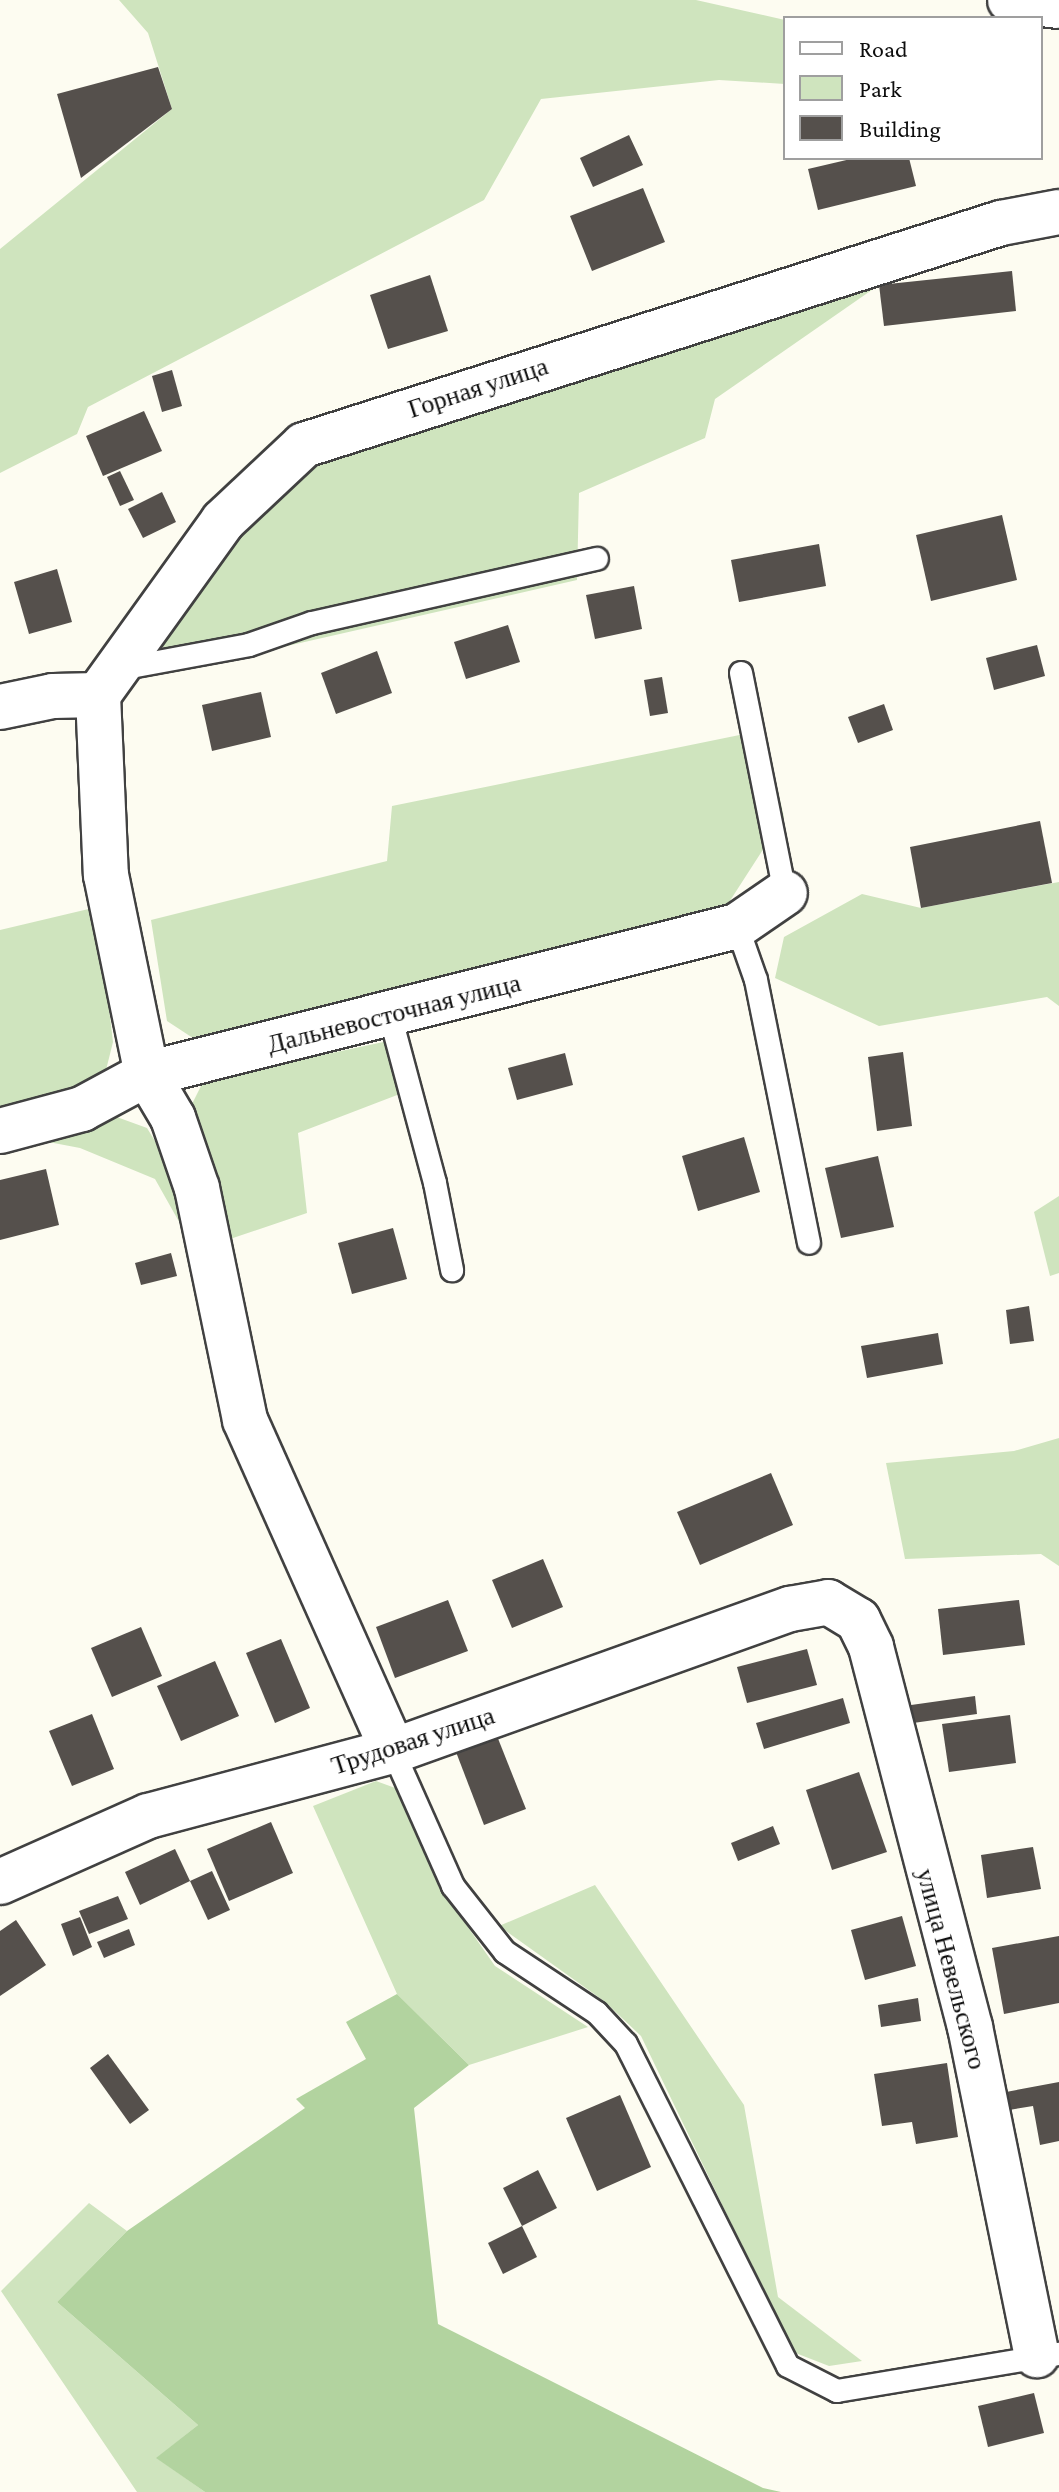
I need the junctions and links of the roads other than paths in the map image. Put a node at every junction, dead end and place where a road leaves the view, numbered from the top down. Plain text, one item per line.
1 (1010, 0) edge
2 (1059, 6) edge
3 (1059, 212) edge
4 (597, 559) dead end
5 (741, 673) dead end
6 (106, 682) junction
7 (0, 707) edge
8 (785, 893) joint
9 (737, 926) junction
10 (390, 1015) junction
11 (147, 1074) junction
12 (0, 1131) edge
13 (809, 1243) dead end
14 (452, 1270) dead end
15 (828, 1602) joint
16 (393, 1751) junction
17 (0, 1882) edge
18 (1048, 2355) edge

1 - 2 street
3 - 6 street, Горная улица
4 - 6 lane
5 - 8 lane
6 - 7 street
6 - 11 street
8 - 9 street, Дальневосточная улица
9 - 10 street, Дальневосточная улица
9 - 13 lane
10 - 11 street, Дальневосточная улица
10 - 14 lane
11 - 12 street, Дальневосточная улица
11 - 16 street
15 - 16 street, Трудовая улица
15 - 18 street, улица Невельского
16 - 17 street, Трудовая улица
16 - 18 lane

